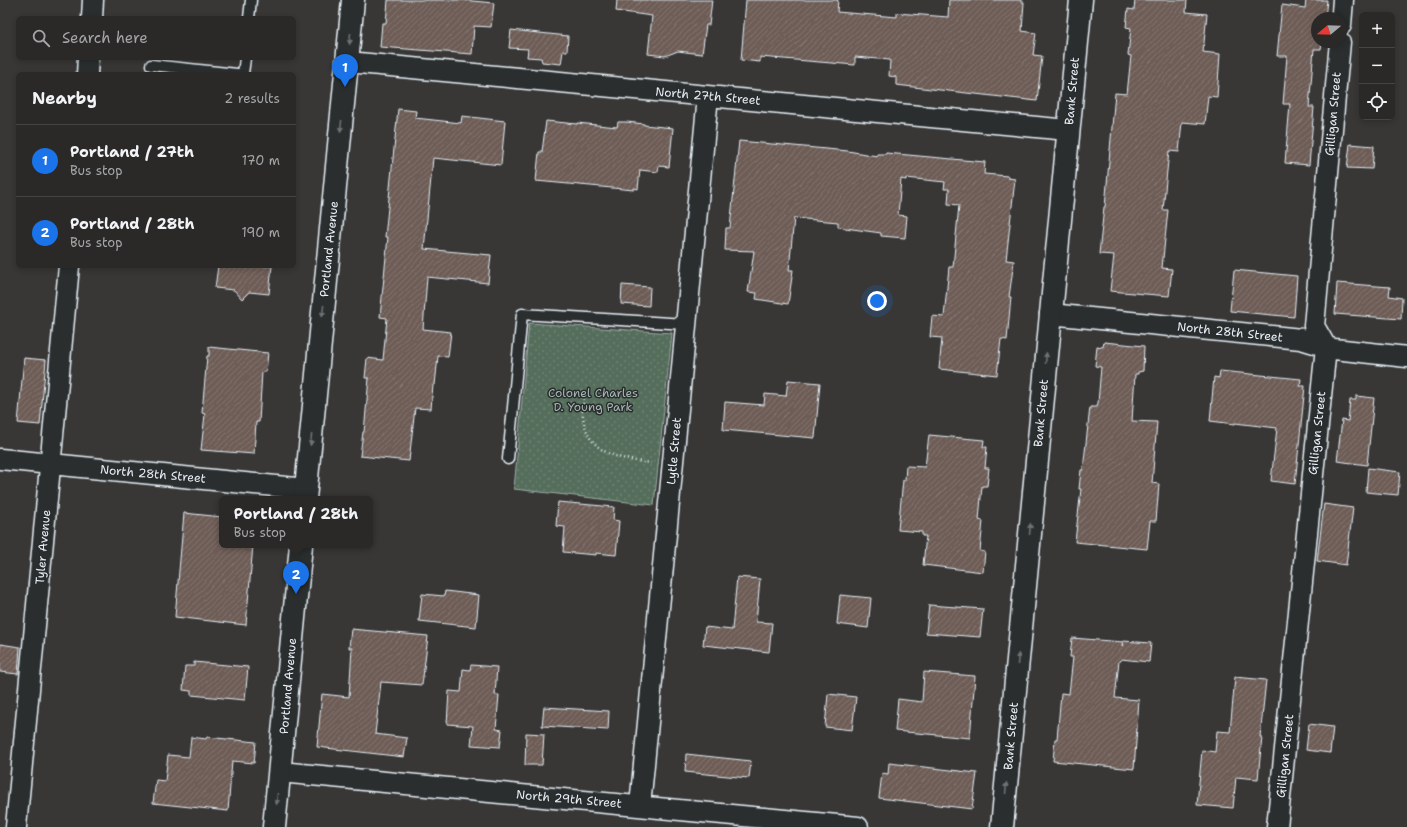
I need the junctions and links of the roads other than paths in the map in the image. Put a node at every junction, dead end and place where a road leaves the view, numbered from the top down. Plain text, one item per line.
1 (93, 0) edge
2 (251, 0) edge
3 (353, 0) edge
4 (1081, 0) edge
5 (1343, 0) edge
6 (1342, 12) edge
7 (92, 16) edge
8 (249, 16) edge
9 (1339, 48) edge
10 (88, 60) edge
11 (245, 60) edge
12 (348, 62) junction
13 (151, 65) dead end
14 (86, 72) edge
15 (218, 72) edge
16 (243, 72) edge
17 (708, 96) junction
18 (1068, 130) junction
19 (69, 268) edge
20 (1050, 314) junction
21 (686, 324) junction
22 (1326, 347) junction
23 (1407, 357) edge
24 (0, 459) edge
25 (508, 459) dead end
26 (51, 464) junction
27 (306, 494) edge
28 (301, 548) edge
29 (280, 772) junction
30 (640, 806) junction
31 (806, 824) edge
32 (16, 827) edge
33 (274, 827) edge
34 (858, 827) edge
35 (1002, 827) edge
36 (1277, 827) edge

1 - 7 street
2 - 8 lane
3 -> 12 street, Portland Avenue
4 - 18 street, Bank Street
5 - 6 street
9 - 22 street, Gilligan Street
10 - 14 street
11 - 16 lane
12 - 17 street, North 27th Street
12 -> 27 street, Portland Avenue
13 - 15 lane
17 - 18 street, North 27th Street
17 - 21 street, Lytle Street
18 - 20 street, Bank Street
19 - 26 street, Tyler Avenue
20 - 22 street, North 28th Street
35 -> 20 street, Bank Street
21 - 25 lane
21 - 30 street, Lytle Street
22 - 23 street, North 28th Street
22 - 36 street, Gilligan Street
24 - 26 street, North 28th Street
26 - 27 street, North 28th Street
26 - 32 street, Tyler Avenue
28 - 29 street, Portland Avenue
29 - 30 street, North 29th Street
29 -> 33 street, Portland Avenue
30 - 31 street, North 29th Street
31 - 34 street, North 29th Street

